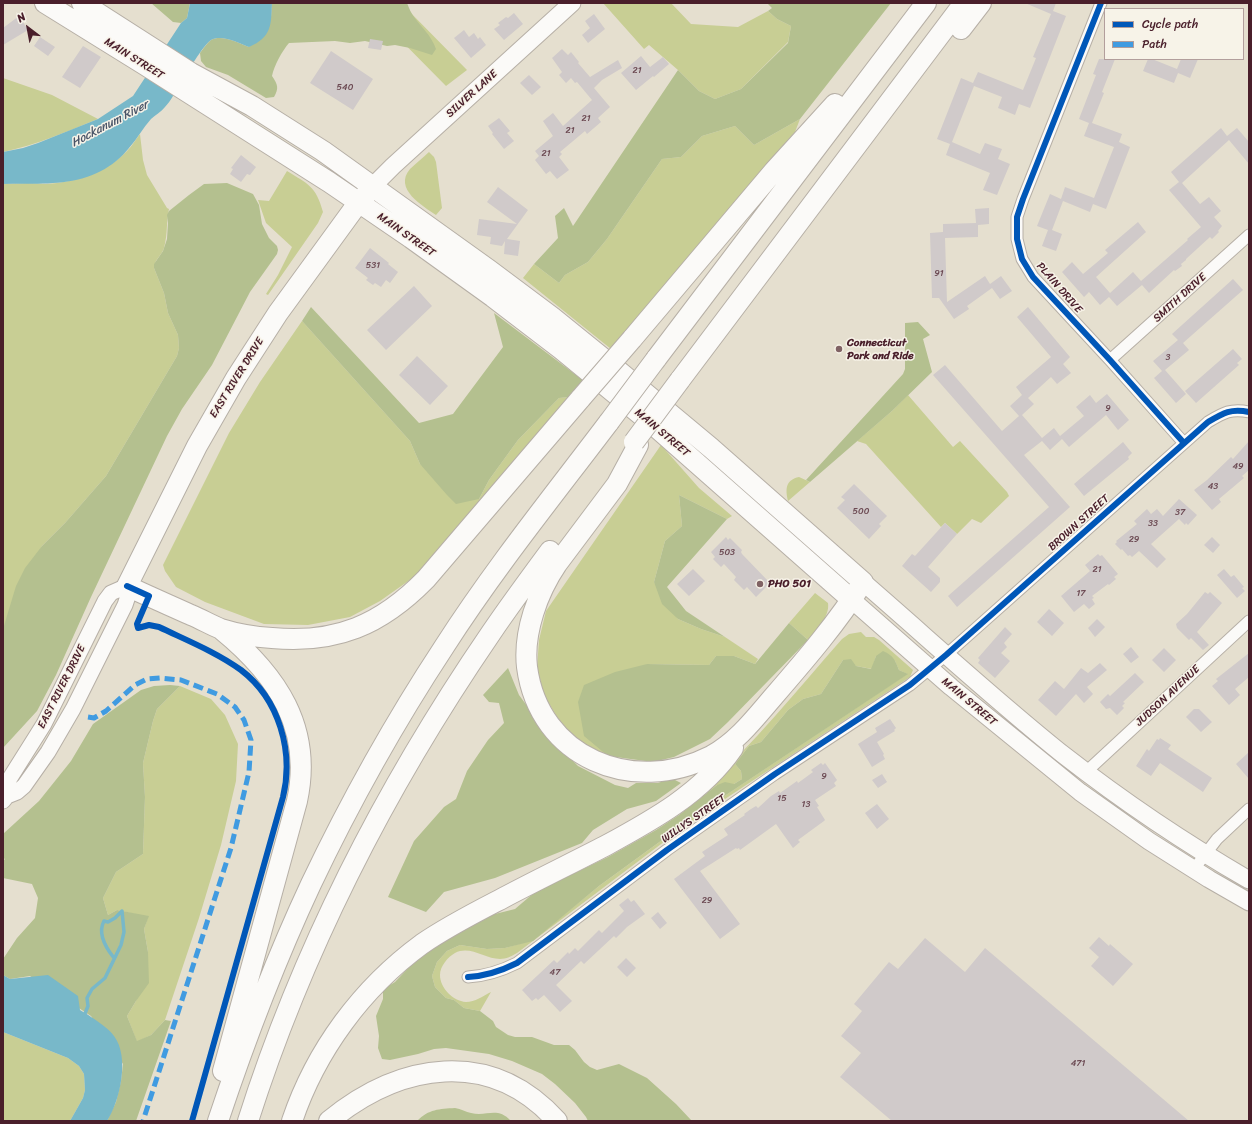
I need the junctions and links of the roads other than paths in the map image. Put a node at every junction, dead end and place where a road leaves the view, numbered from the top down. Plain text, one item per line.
1 (45, 3) edge
2 (82, 3) edge
3 (572, 3) edge
4 (926, 3) edge
5 (964, 3) edge
6 (981, 3) edge
7 (1101, 3) edge
8 (903, 33) junction
9 (150, 57) junction
10 (186, 80) junction
11 (855, 149) junction
12 (373, 186) junction
13 (359, 202) junction
14 (1249, 235) edge
15 (1110, 360) junction
16 (1249, 412) edge
17 (636, 443) junction
18 (1184, 443) junction
19 (765, 495) junction
20 (749, 508) junction
21 (863, 582) junction
22 (127, 586) junction
23 (852, 600) junction
24 (908, 621) junction
25 (1249, 621) edge
26 (221, 629) junction
27 (894, 638) junction
28 (946, 655) junction
29 (930, 669) junction
30 (744, 730) junction
31 (1086, 772) junction
32 (5, 798) edge
33 (1249, 809) edge
34 (1205, 854) junction
35 (1194, 869) junction
36 (1249, 880) edge
37 (1249, 902) edge
38 (468, 977) dead end
39 (209, 1121) edge
40 (218, 1121) edge
41 (248, 1121) edge
42 (292, 1121) edge
43 (329, 1121) edge
44 (557, 1121) edge

1 - 9 highway, MAIN STREET
2 - 9 highway, MAIN STREET
3 - 12 main road, SILVER LANE
4 - 8 highway
5 - 11 highway
6 - 11 highway
7 - 15 street, PLAIN DRIVE
8 - 26 highway, bridge
8 - 40 highway, bridge
9 - 10 highway, MAIN STREET
10 - 12 highway, MAIN STREET
10 - 13 highway, MAIN STREET
11 - 17 highway, bridge
12 - 13 highway, EAST RIVER DRIVE
12 - 19 highway, MAIN STREET
13 - 20 highway, MAIN STREET
13 - 22 highway, EAST RIVER DRIVE
14 - 15 street, SMITH DRIVE
15 - 18 street, PLAIN DRIVE
16 - 18 street, BROWN STREET
17 - 30 highway
17 - 41 highway
18 - 28 street, BROWN STREET
19 - 20 highway
19 - 21 highway, MAIN STREET
20 - 23 highway, MAIN STREET
21 - 23 highway
21 - 24 main road, MAIN STREET
22 - 26 highway
22 - 32 main road, EAST RIVER DRIVE
23 - 27 main road, MAIN STREET
23 - 30 highway
24 - 27 main road
24 - 28 main road, MAIN STREET
25 - 31 street, JUDSON AVENUE
26 - 39 highway
27 - 29 main road, MAIN STREET
28 - 29 street, BROWN STREET
28 - 31 main road, MAIN STREET
29 - 35 main road, MAIN STREET
29 - 38 street, WILLYS STREET
30 - 42 highway
31 - 34 main road, MAIN STREET
33 - 34 street
34 - 35 street
34 - 36 main road, MAIN STREET
35 - 37 main road, MAIN STREET
43 - 44 highway

